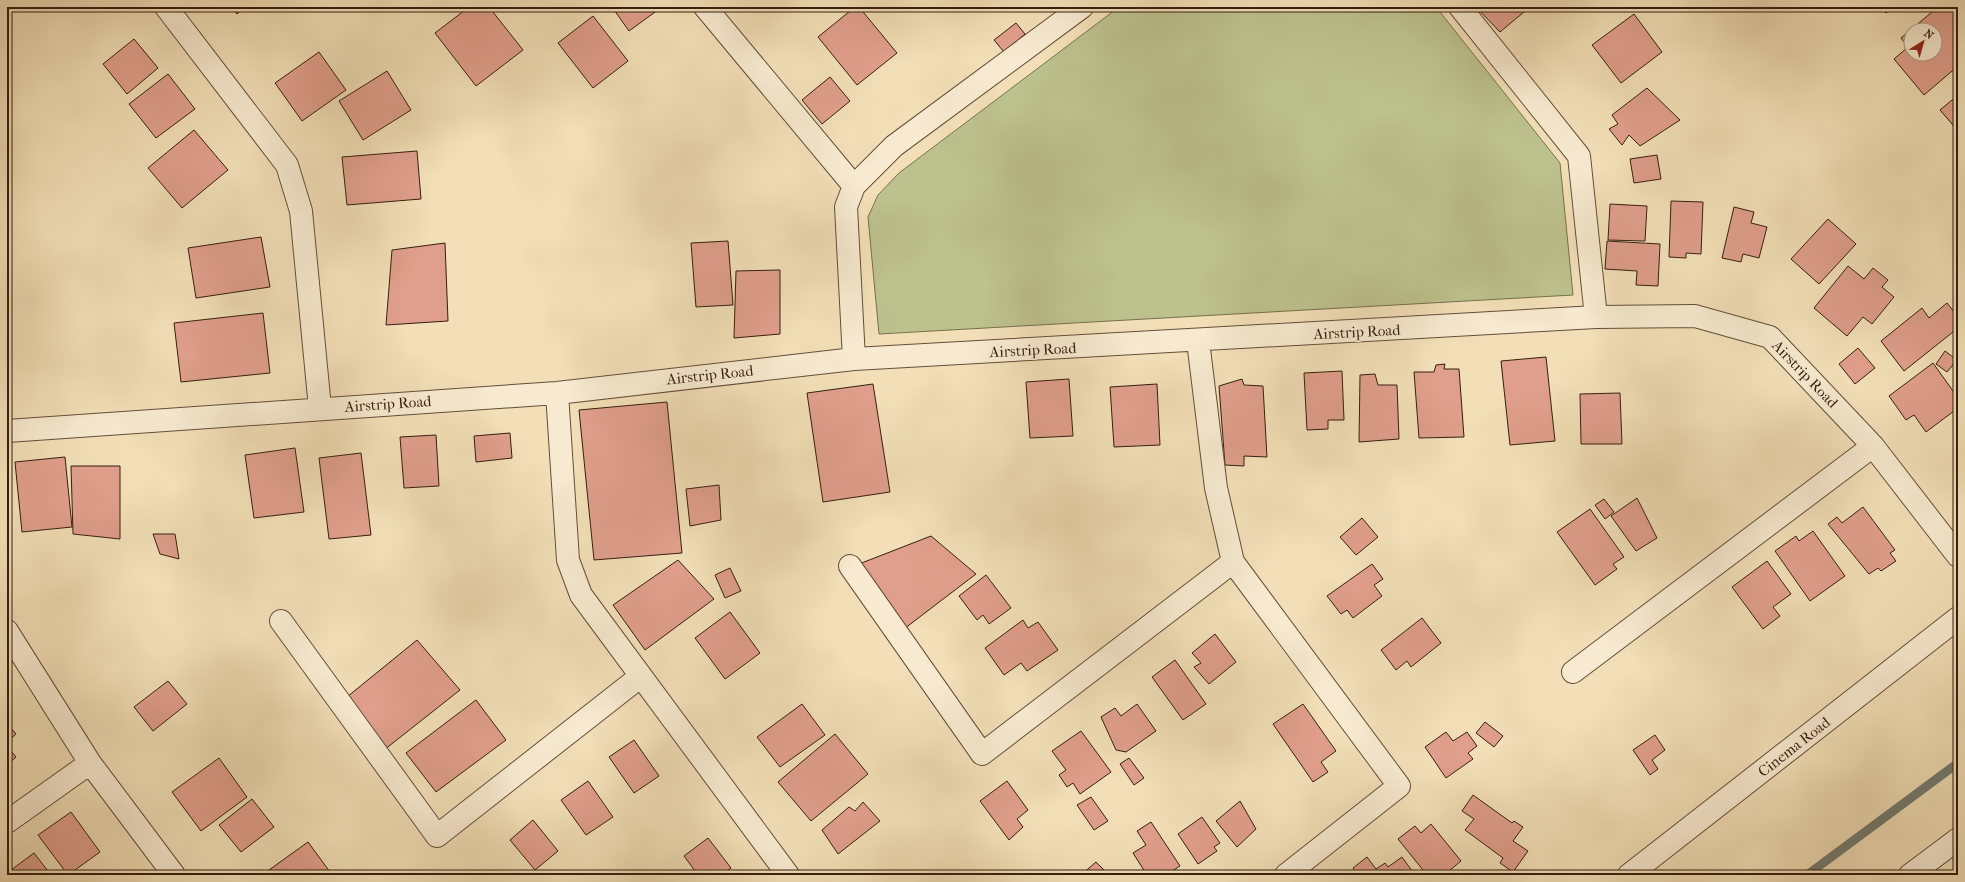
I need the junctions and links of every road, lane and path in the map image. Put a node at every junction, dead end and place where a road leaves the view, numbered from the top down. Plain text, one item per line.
1 (166, 7) edge
2 (705, 7) edge
3 (1082, 7) edge
4 (1460, 7) edge
5 (854, 186) junction
6 (1596, 318) junction
7 (1198, 341) junction
8 (854, 359) junction
9 (557, 393) junction
10 (320, 408) junction
11 (7, 431) edge
12 (1873, 446) junction
13 (1958, 556) edge
14 (1233, 562) junction
15 (850, 566) dead end
16 (1958, 618) edge
17 (281, 621) dead end
18 (7, 631) edge
19 (1573, 672) dead end
20 (640, 676) junction
21 (90, 763) junction
22 (7, 822) edge
23 (1958, 839) edge
24 (174, 875) edge
25 (788, 875) edge
26 (1286, 875) edge
27 (1629, 875) edge
28 (1910, 875) edge

1 - 10 street
2 - 5 street
3 - 5 street
4 - 6 street
5 - 8 street
6 - 7 street, Airstrip Road
6 - 12 street, Airstrip Road
7 - 8 street, Airstrip Road
7 - 14 street
8 - 9 street, Airstrip Road
9 - 10 street, Airstrip Road
9 - 20 street
10 - 11 street, Airstrip Road
12 - 13 street, Airstrip Road
12 - 19 street
14 - 15 street
14 - 26 street
16 - 27 street, Cinema Road
17 - 20 street
18 - 21 street
20 - 25 street
21 - 22 street
21 - 24 street
23 - 28 street

